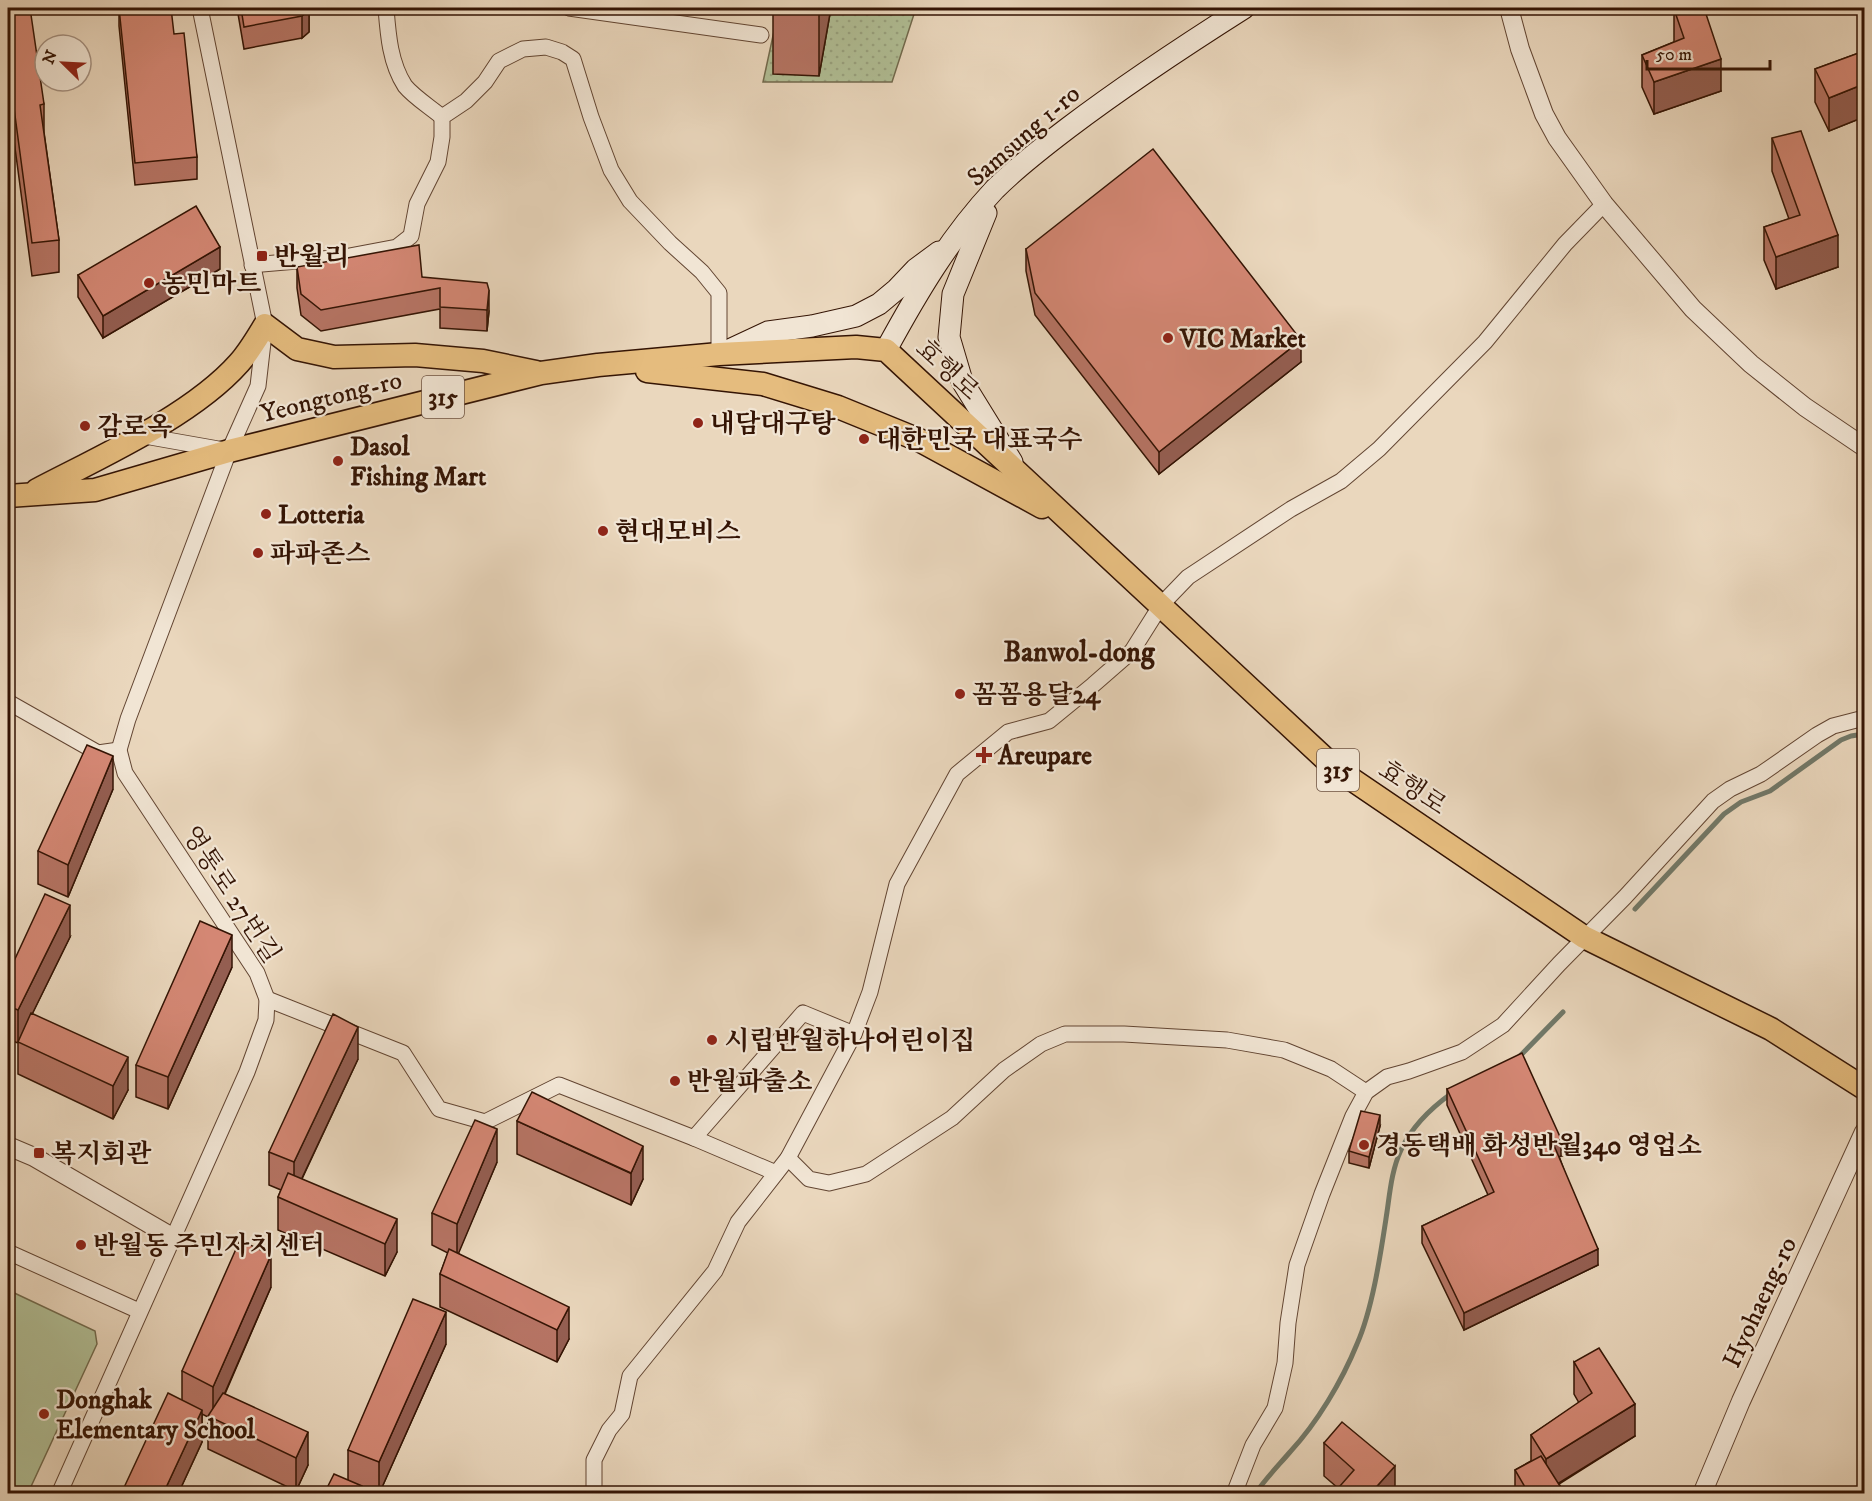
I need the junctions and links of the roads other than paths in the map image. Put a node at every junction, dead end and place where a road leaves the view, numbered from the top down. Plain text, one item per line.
1 (200, 8) edge
2 (386, 8) edge
3 (569, 8) edge
4 (1244, 8) edge
5 (1509, 8) edge
6 (761, 35) dead end
7 (442, 117) junction
8 (996, 189) junction
9 (1604, 204) junction
10 (950, 245) junction
11 (252, 265) junction
12 (265, 325) junction
13 (886, 350) junction
14 (719, 354) junction
15 (598, 365) junction
16 (541, 373) junction
17 (140, 435) junction
18 (1864, 447) edge
19 (230, 451) junction
20 (1021, 475) junction
21 (17, 496) edge
22 (1074, 524) junction
23 (1161, 605) junction
24 (8, 702) edge
25 (1864, 718) edge
26 (119, 750) junction
27 (98, 753) junction
28 (125, 773) junction
29 (1584, 938) junction
30 (267, 999) junction
31 (854, 1034) junction
32 (1864, 1088) edge
33 (1366, 1092) junction
34 (1864, 1132) edge
35 (694, 1138) junction
36 (8, 1146) edge
37 (788, 1158) junction
38 (777, 1173) junction
39 (172, 1237) junction
40 (8, 1252) edge
41 (139, 1311) junction
42 (59, 1494) edge
43 (594, 1494) edge
44 (1234, 1494) edge
45 (1702, 1494) edge

1 - 11 street
2 - 7 street
3 - 6 street
4 - 8 main road, Samsung 1-ro
5 - 9 street
7 - 11 street
7 - 14 street
8 - 10 main road, Samsung 1-ro
8 - 20 main road
9 - 18 street
9 - 23 street
10 - 13 main road, Samsung 1-ro
10 - 14 main road
11 - 12 street
12 - 16 main road
12 - 17 main road
12 - 19 street
13 - 14 main road, Yeongtong-ro / 315
13 - 20 main road, 효행로 / 315
14 - 15 main road, Yeongtong-ro / 315
15 - 16 main road, Yeongtong-ro / 315
15 - 22 main road, 315
16 - 19 main road, Yeongtong-ro / 315
17 - 19 street
17 - 21 main road
19 - 21 main road, Yeongtong-ro / 315
19 - 26 street
20 - 22 main road, 효행로 / 315
22 - 23 main road, 효행로 / 315
23 - 29 main road, 효행로 / 315
23 - 31 street
24 - 27 street
25 - 29 street
26 - 27 street
26 - 28 street, 영통로 27번길
27 - 28 street
28 - 30 street, 영통로 27번길
29 - 32 main road, 효행로 / 315
29 - 33 street
30 - 35 street
30 - 39 street, 영통로 27번길
31 - 35 street
31 - 37 street
33 - 37 street
33 - 44 street
34 - 45 street, Hyohaeng-ro
35 - 38 street
36 - 39 street
37 - 38 street
38 - 43 street
39 - 41 street, 영통로 27번길
40 - 41 street
41 - 42 street, 영통로 27번길

